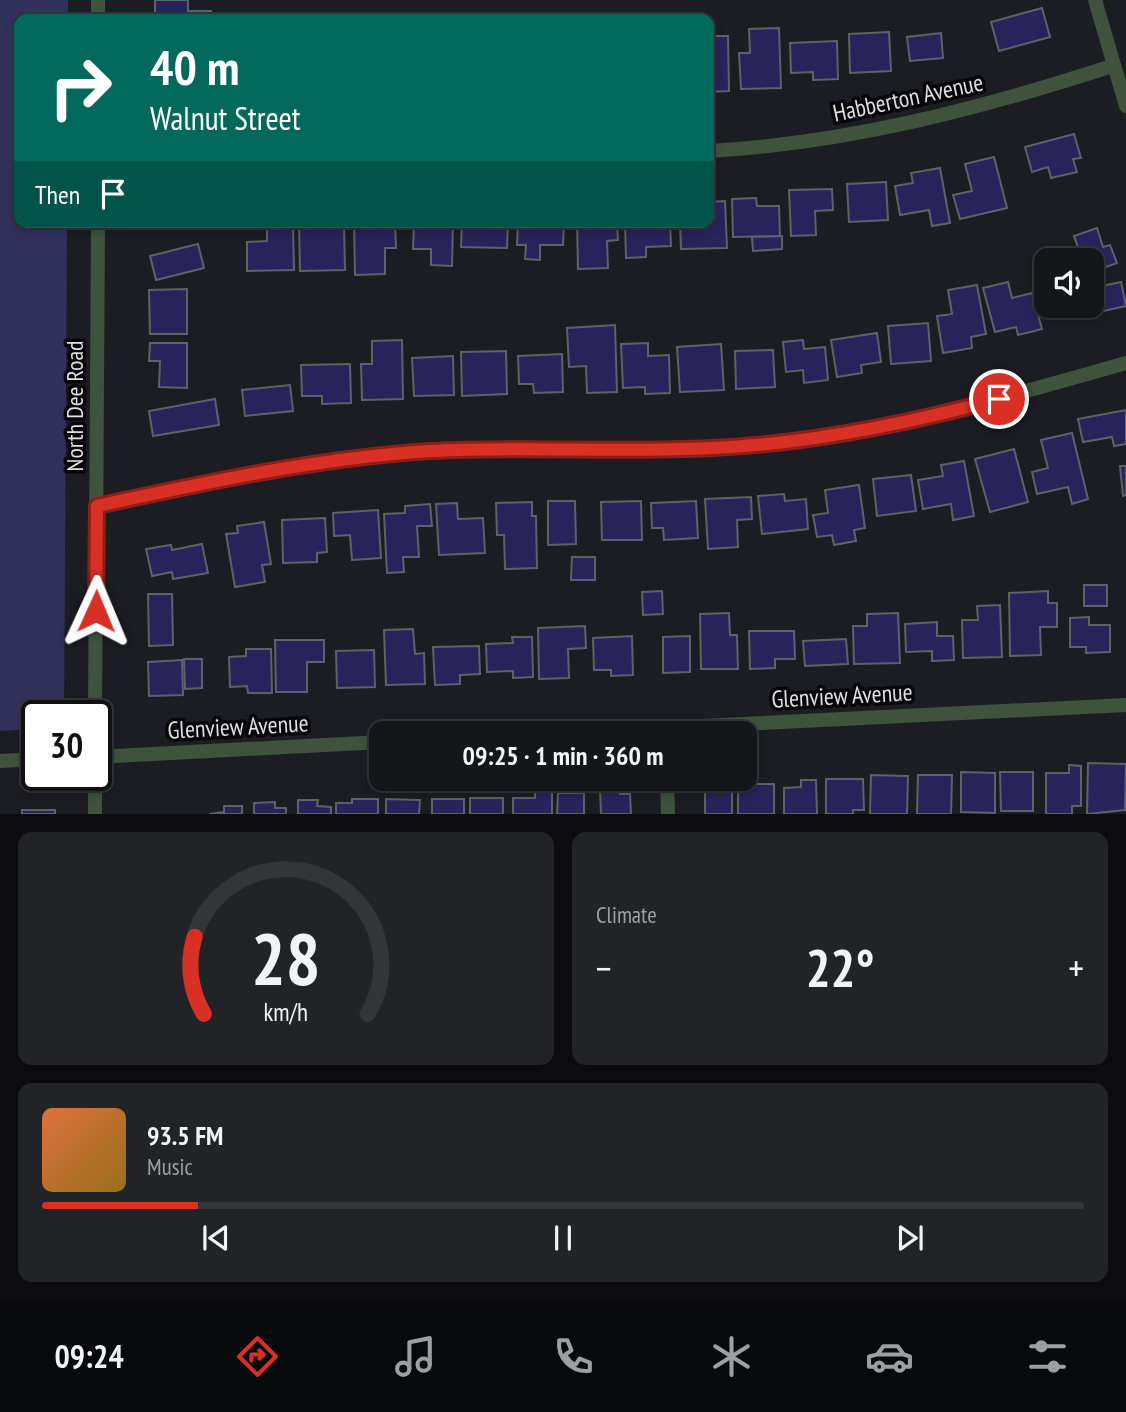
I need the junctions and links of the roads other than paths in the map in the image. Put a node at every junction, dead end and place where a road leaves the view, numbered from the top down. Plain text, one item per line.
1 (1095, 0) edge
2 (1112, 65) junction
3 (1126, 106) edge
4 (714, 150) edge
5 (98, 228) edge
6 (1126, 363) edge
7 (97, 506) junction
8 (95, 700) edge
9 (1126, 705) edge
10 (757, 725) edge
11 (369, 743) edge
12 (112, 756) edge
13 (21, 760) edge
14 (0, 761) edge
15 (95, 791) edge
16 (667, 791) edge
17 (95, 814) edge
18 (667, 814) edge

1 - 2 street
2 - 3 street
2 - 4 street, Habberton Avenue
5 - 7 street, North Dee Road
6 - 7 street
7 - 8 street, North Dee Road
9 - 10 street, Glenview Avenue
11 - 12 street, Glenview Avenue
13 - 14 street
15 - 17 street
16 - 18 street

